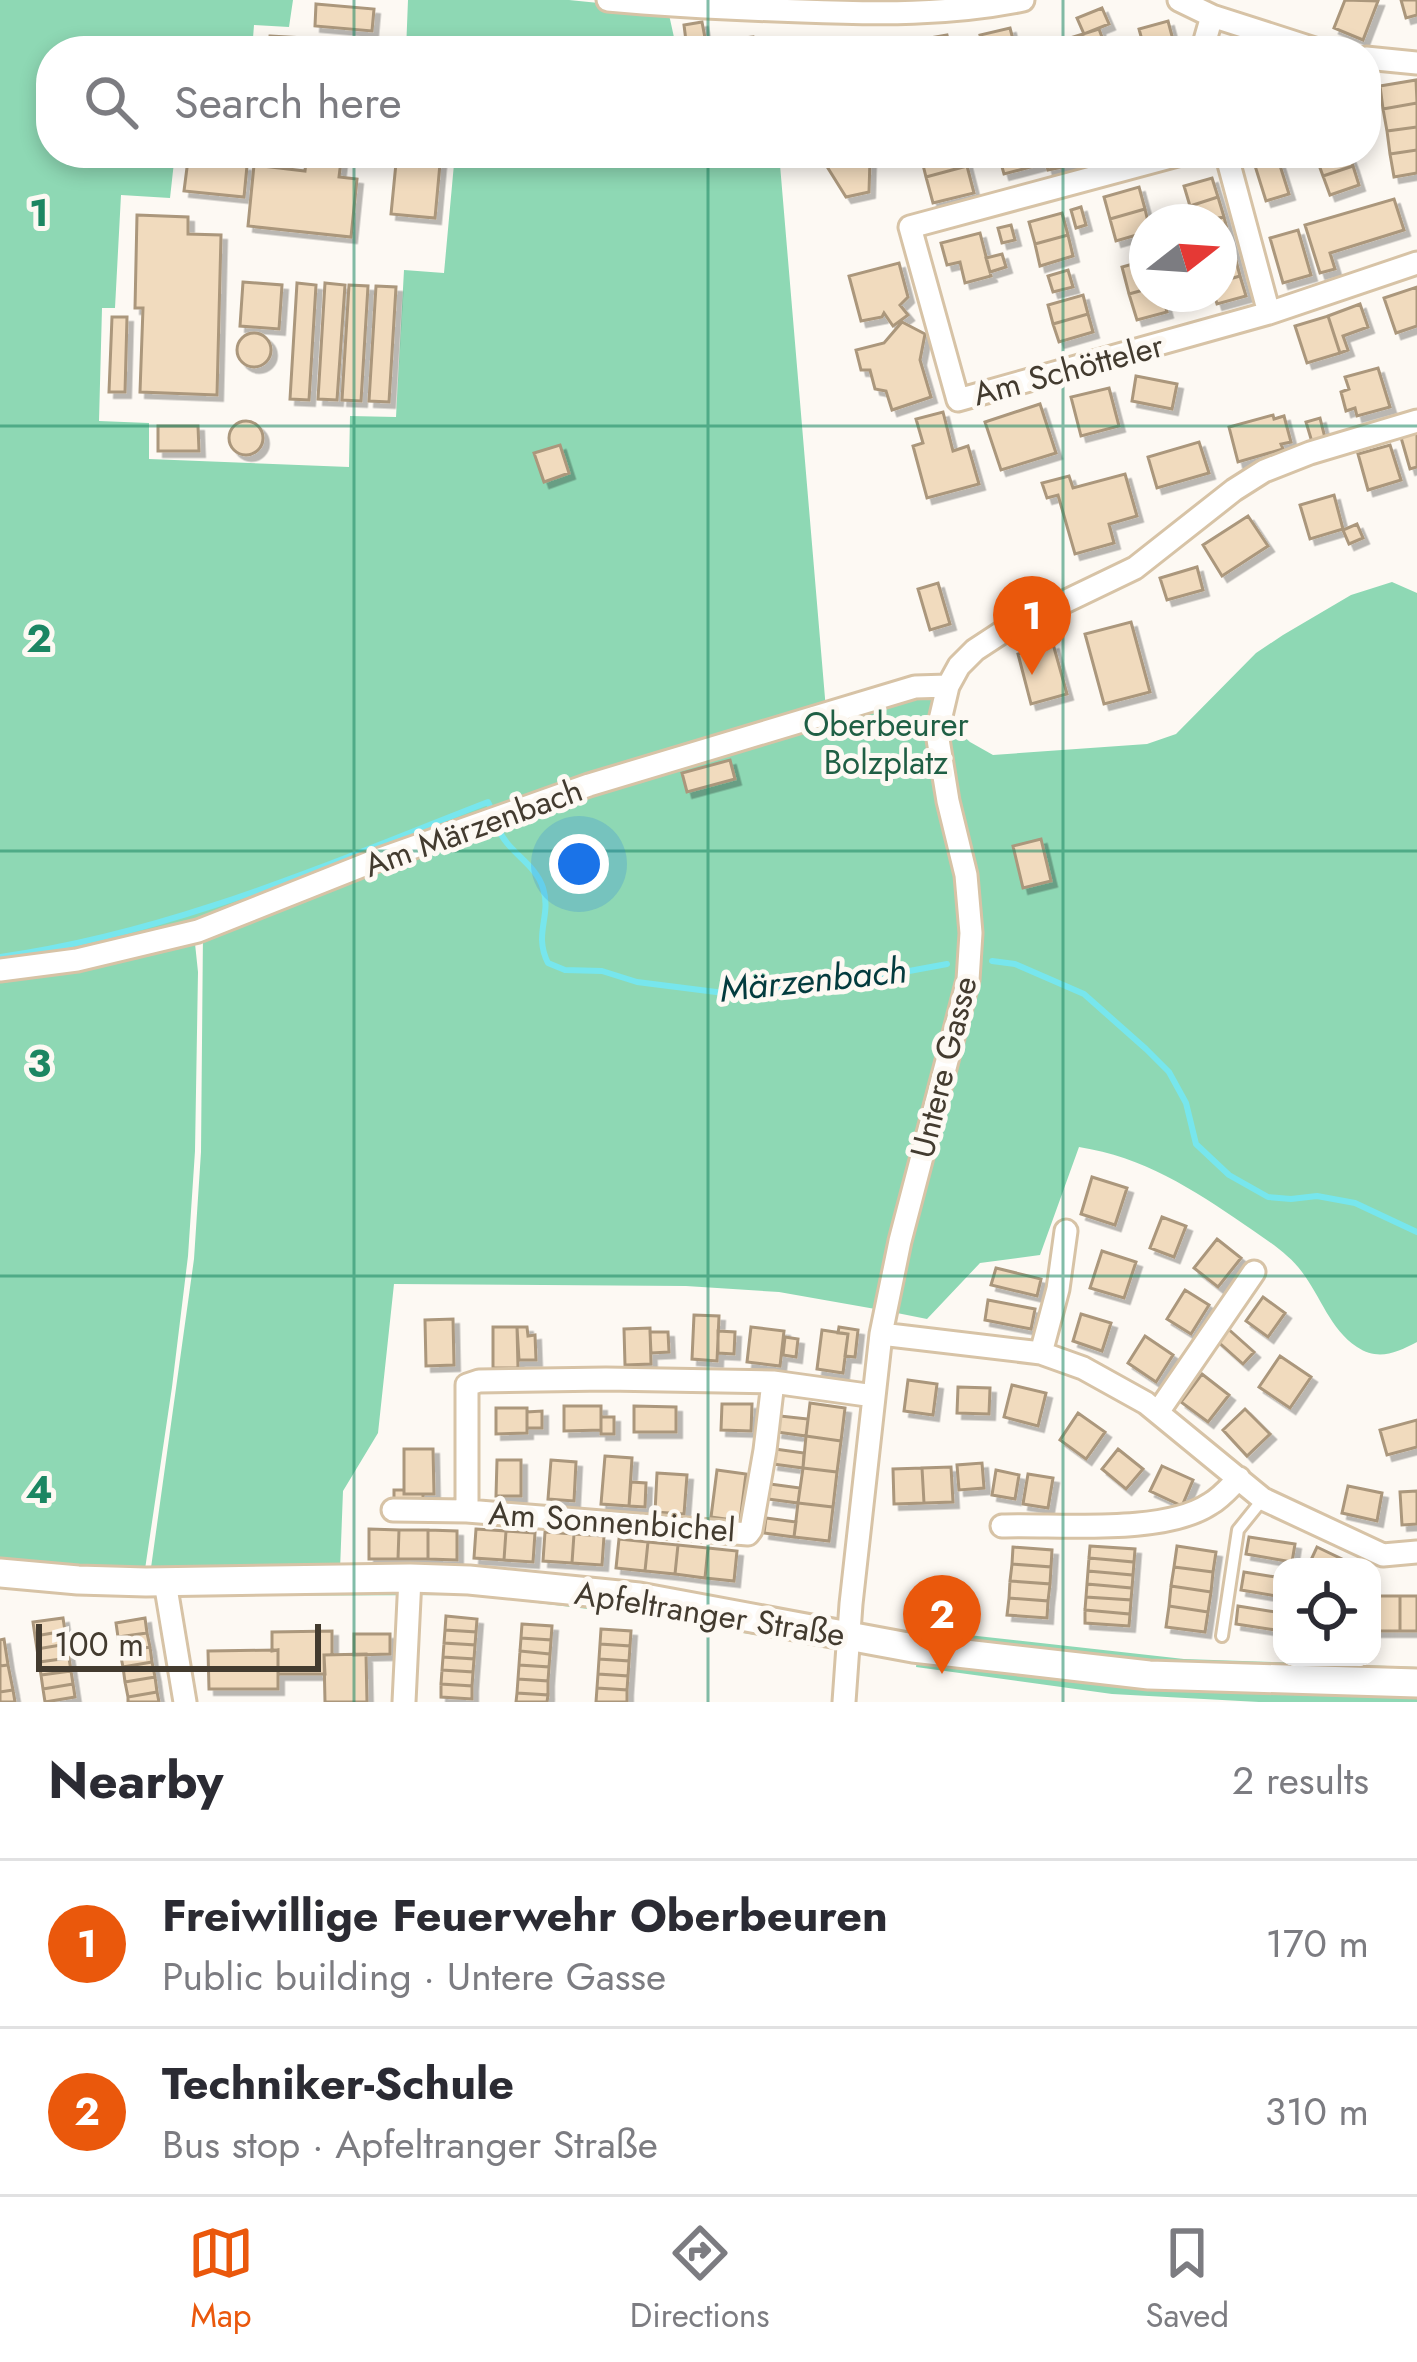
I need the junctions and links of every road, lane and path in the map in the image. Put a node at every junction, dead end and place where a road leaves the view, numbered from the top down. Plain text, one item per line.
1 (608, 0) edge
2 (1023, 0) edge
3 (1179, 0) edge
4 (735, 4) edge
5 (1211, 16) junction
6 (1206, 36) edge
7 (1274, 36) edge
8 (1381, 59) edge
9 (1417, 63) edge
10 (1129, 168) edge
11 (1230, 168) edge
12 (1417, 263) edge
13 (1269, 313) junction
14 (1417, 421) edge
15 (948, 686) junction
16 (0, 970) edge
17 (1066, 1231) dead end
18 (1255, 1272) dead end
19 (881, 1334) junction
20 (1041, 1353) junction
21 (773, 1382) junction
22 (874, 1396) junction
23 (1158, 1412) junction
24 (1239, 1478) junction
25 (1263, 1499) junction
26 (393, 1510) dead end
27 (467, 1511) junction
28 (1002, 1526) dead end
29 (1417, 1552) edge
30 (0, 1574) edge
31 (410, 1578) junction
32 (165, 1582) junction
33 (848, 1635) junction
34 (1222, 1636) dead end
35 (1417, 1683) edge
36 (185, 1702) edge
37 (404, 1702) edge
38 (844, 1702) edge

1 - 4 street
2 - 4 street
3 - 5 street
5 - 6 street
5 - 7 street
8 - 9 street
10 - 13 street, Am Schötteler
11 - 13 street
12 - 13 street, Am Schötteler
14 - 15 street
15 - 16 street, Am Märzenbach
15 - 19 street, Untere Gasse
17 - 20 street
18 - 23 street
19 - 20 street
19 - 22 street, Untere Gasse
20 - 23 street
21 - 22 street, Am Sonnenbichel
21 - 27 street, Am Sonnenbichel
21 - 27 street, Am Sonnenbichel
22 - 33 street, Untere Gasse
23 - 24 street
24 - 25 street
24 - 28 street
25 - 29 street
25 - 34 lane
26 - 27 street, Am Sonnenbichel
30 - 32 street, Apfeltranger Straße
31 - 32 street, Apfeltranger Straße
31 - 33 street, Apfeltranger Straße
31 - 37 street
32 - 36 street
33 - 35 street, Apfeltranger Straße
33 - 38 street, Untere Gasse

